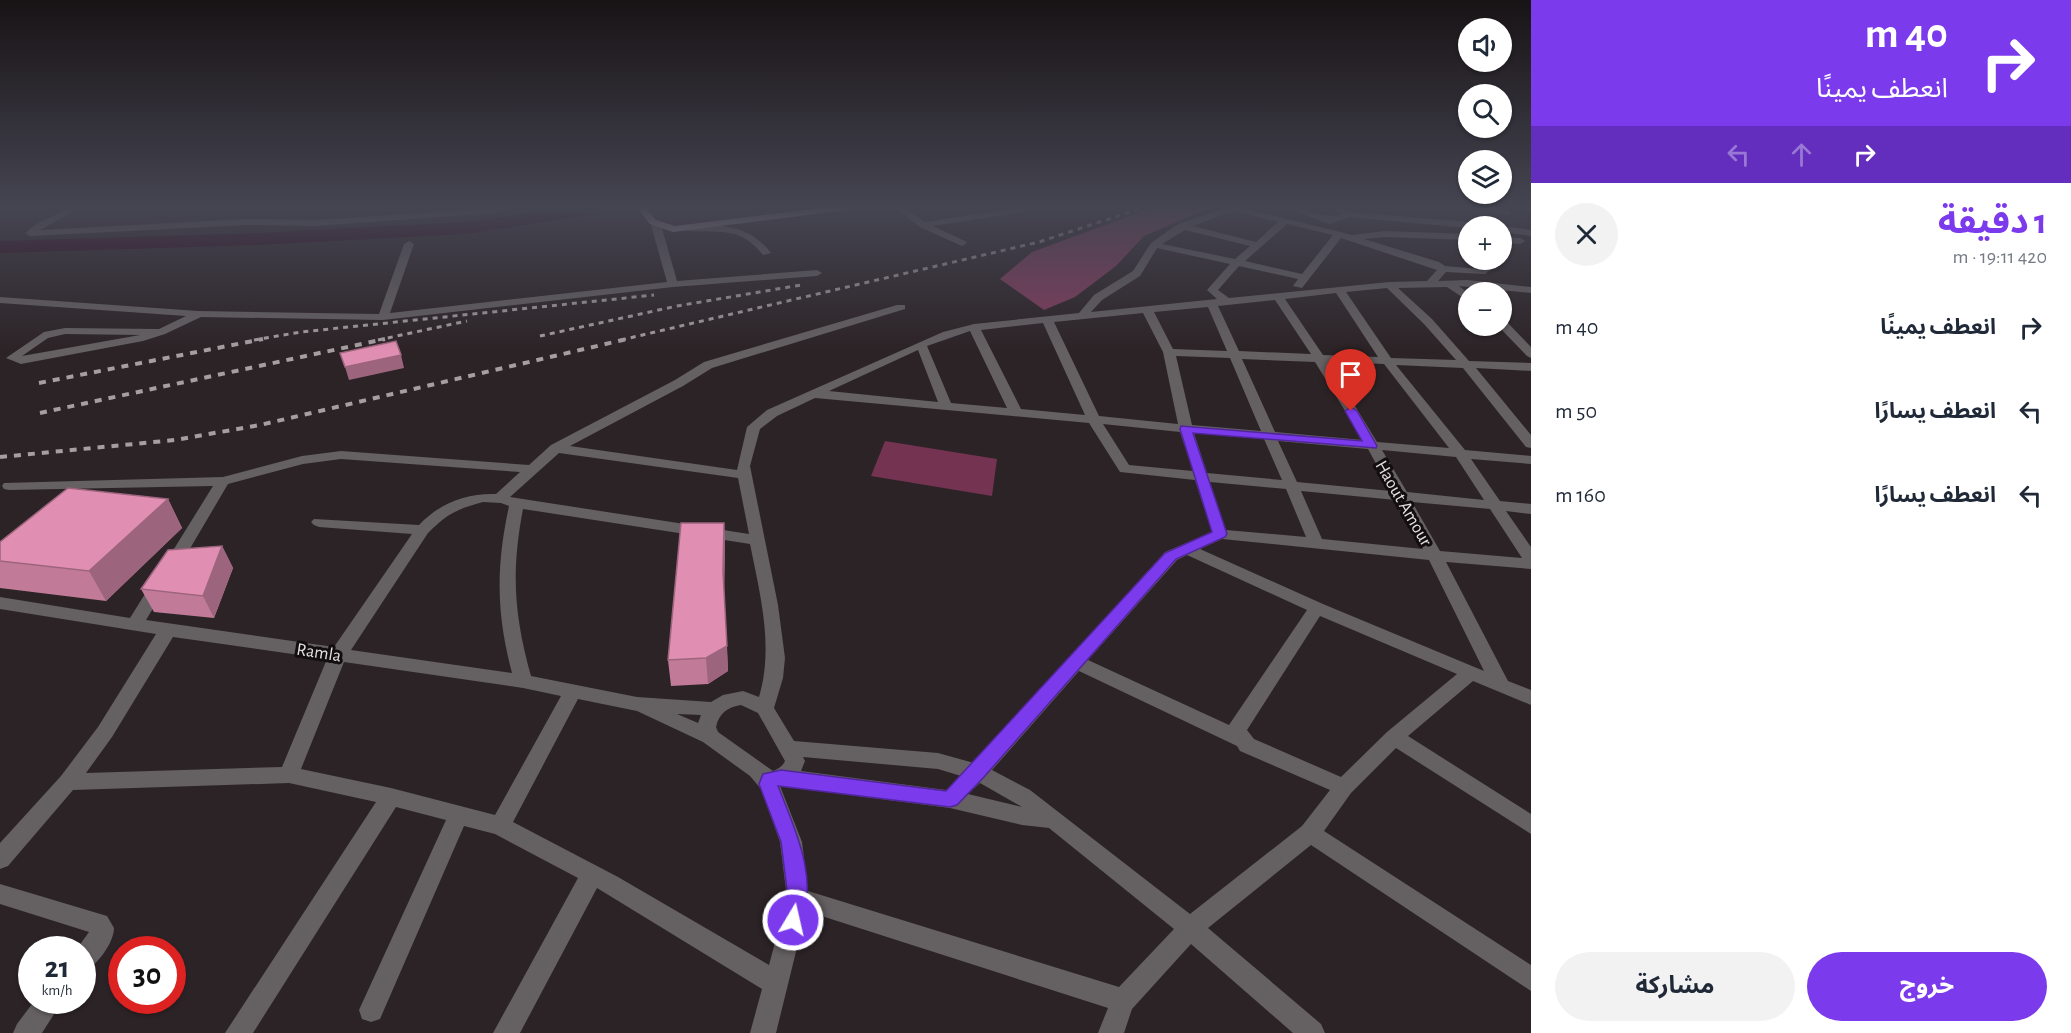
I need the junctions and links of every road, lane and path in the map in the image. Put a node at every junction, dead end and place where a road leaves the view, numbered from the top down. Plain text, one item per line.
1 (405, 255) edge
2 (665, 255) edge
3 (1148, 255) edge
4 (1202, 255) edge
5 (1246, 255) edge
6 (1325, 255) edge
7 (1406, 255) edge
8 (1238, 263) junction
9 (1443, 269) junction
10 (1485, 270) edge
11 (817, 273) dead end
12 (1304, 277) junction
13 (1431, 282) junction
14 (1447, 282) junction
15 (674, 284) junction
16 (1389, 285) junction
17 (1339, 290) junction
18 (1458, 290) edge
19 (1531, 290) edge
20 (1285, 296) junction
21 (0, 300) edge
22 (1227, 302) junction
23 (1212, 304) junction
24 (901, 307) dead end
25 (1148, 310) junction
26 (198, 314) junction
27 (1083, 316) junction
28 (383, 317) junction
29 (1047, 320) junction
30 (974, 327) junction
31 (160, 332) junction
32 (1512, 334) edge
33 (921, 344) junction
34 (1168, 352) junction
35 (1531, 354) edge
36 (1234, 355) junction
37 (1321, 359) junction
38 (1387, 361) junction
39 (1466, 365) junction
40 (1531, 367) edge
41 (812, 394) junction
42 (946, 405) junction
43 (1016, 413) junction
44 (1095, 422) junction
45 (1186, 429) junction
46 (1270, 437) junction
47 (1531, 444) edge
48 (1371, 446) junction
49 (556, 448) junction
50 (1460, 453) junction
51 (1531, 460) edge
52 (533, 469) junction
53 (744, 475) junction
54 (1203, 477) junction
55 (223, 481) junction
56 (9, 486) dead end
57 (1292, 486) junction
58 (1401, 496) junction
59 (508, 502) junction
60 (1495, 505) junction
61 (1531, 509) edge
62 (319, 522) dead end
63 (423, 530) junction
64 (1220, 534) junction
65 (757, 540) junction
66 (1316, 542) junction
67 (1185, 548) junction
68 (1436, 557) junction
69 (1531, 559) edge
70 (1531, 564) edge
71 (0, 603) edge
72 (1317, 608) junction
73 (136, 624) junction
74 (168, 630) junction
75 (338, 655) junction
76 (1076, 662) junction
77 (1471, 674) junction
78 (523, 681) junction
79 (1501, 685) junction
80 (574, 690) junction
81 (1531, 698) edge
82 (637, 704) junction
83 (713, 708) junction
84 (765, 708) junction
85 (710, 737) junction
86 (1394, 737) junction
87 (1242, 740) junction
88 (788, 748) junction
89 (978, 771) junction
90 (289, 775) junction
91 (769, 778) junction
92 (68, 782) junction
93 (1344, 787) junction
94 (391, 797) junction
95 (950, 800) junction
96 (459, 814) junction
97 (1055, 820) junction
98 (1531, 825) edge
99 (500, 826) junction
100 (1311, 833) junction
101 (0, 858) edge
102 (592, 876) junction
103 (0, 894) edge
104 (798, 898) junction
105 (1189, 930) junction
106 (96, 942) edge
107 (1531, 979) edge
108 (776, 983) junction
109 (1123, 1001) junction
110 (371, 1010) dead end
111 (40, 1014) edge
112 (26, 1033) edge
113 (238, 1033) edge
114 (506, 1033) edge
115 (763, 1033) edge
116 (1111, 1033) edge
117 (1312, 1033) edge

1 - 28 street
2 - 15 street
3 - 27 street
4 - 8 street
5 - 8 street
6 - 12 street
7 - 9 street
8 - 12 street
8 - 22 street
9 - 10 street
9 - 13 street
11 - 15 street
12 - 20 street
13 - 14 street
13 - 16 street
14 - 18 street
14 - 19 street
15 - 28 street
16 - 17 street
16 - 39 street
17 - 20 street
17 - 38 street
20 - 22 street
20 - 37 street, Haout Amour
21 - 26 street
22 - 23 street
23 - 25 street
23 - 36 street
24 - 49 street
25 - 27 street
25 - 34 street
26 - 28 street
26 - 31 street
27 - 29 street
29 - 30 street
29 - 44 street
30 - 33 street
30 - 43 street
31 - 31 street
32 - 35 street
33 - 41 street
33 - 42 street
34 - 36 street
34 - 45 street
36 - 37 street
36 - 46 street
37 - 38 street
37 - 48 street, Haout Amour
38 - 39 street
38 - 50 street
39 - 40 street
39 - 47 street
41 - 42 street
41 - 53 street
42 - 43 street
43 - 44 street
44 - 45 street
44 - 54 street
45 - 46 street
45 - 54 street
46 - 48 street
46 - 57 street
48 - 50 street
48 - 58 street, Haout Amour
49 - 52 street
49 - 53 street
50 - 51 street
50 - 60 street
52 - 55 street
52 - 59 street
53 - 65 street
54 - 57 street
54 - 64 street
55 - 56 street
55 - 73 street
57 - 58 street
57 - 66 street
58 - 60 street
58 - 68 street, Haout Amour
59 - 63 street
59 - 65 street
59 - 78 street
60 - 61 street
60 - 69 street
62 - 63 street
63 - 75 street
64 - 66 street
64 - 67 street
65 - 84 street
66 - 68 street
67 - 72 street
67 - 76 street
68 - 70 street
68 - 79 street, Haout Amour
71 - 73 street, Ramla
72 - 77 street
72 - 87 street
73 - 74 street, Ramla
74 - 75 street, Ramla
74 - 92 street
75 - 78 street, Ramla
75 - 90 street
76 - 87 street
76 - 89 street
77 - 79 street
77 - 86 street
78 - 80 street, Ramla
79 - 81 street
80 - 82 street, Ramla
80 - 99 street
82 - 83 street
82 - 85 street
83 - 84 street
83 - 85 street
84 - 88 street
85 - 91 street
86 - 93 street
86 - 98 street
87 - 93 street
88 - 89 street
88 - 91 street
89 - 95 street
89 - 97 street
90 - 92 street
90 - 94 street
91 - 95 street
91 - 104 street
92 - 101 street
93 - 100 street
94 - 96 street
94 - 113 street
95 - 97 street
96 - 99 street
96 - 110 street
97 - 105 street
99 - 102 street
100 - 105 street
100 - 107 street
102 - 108 street
102 - 114 street
103 - 106 street
104 - 108 street
104 - 109 street
105 - 109 street
105 - 117 street
108 - 115 street
109 - 116 street
111 - 112 street

